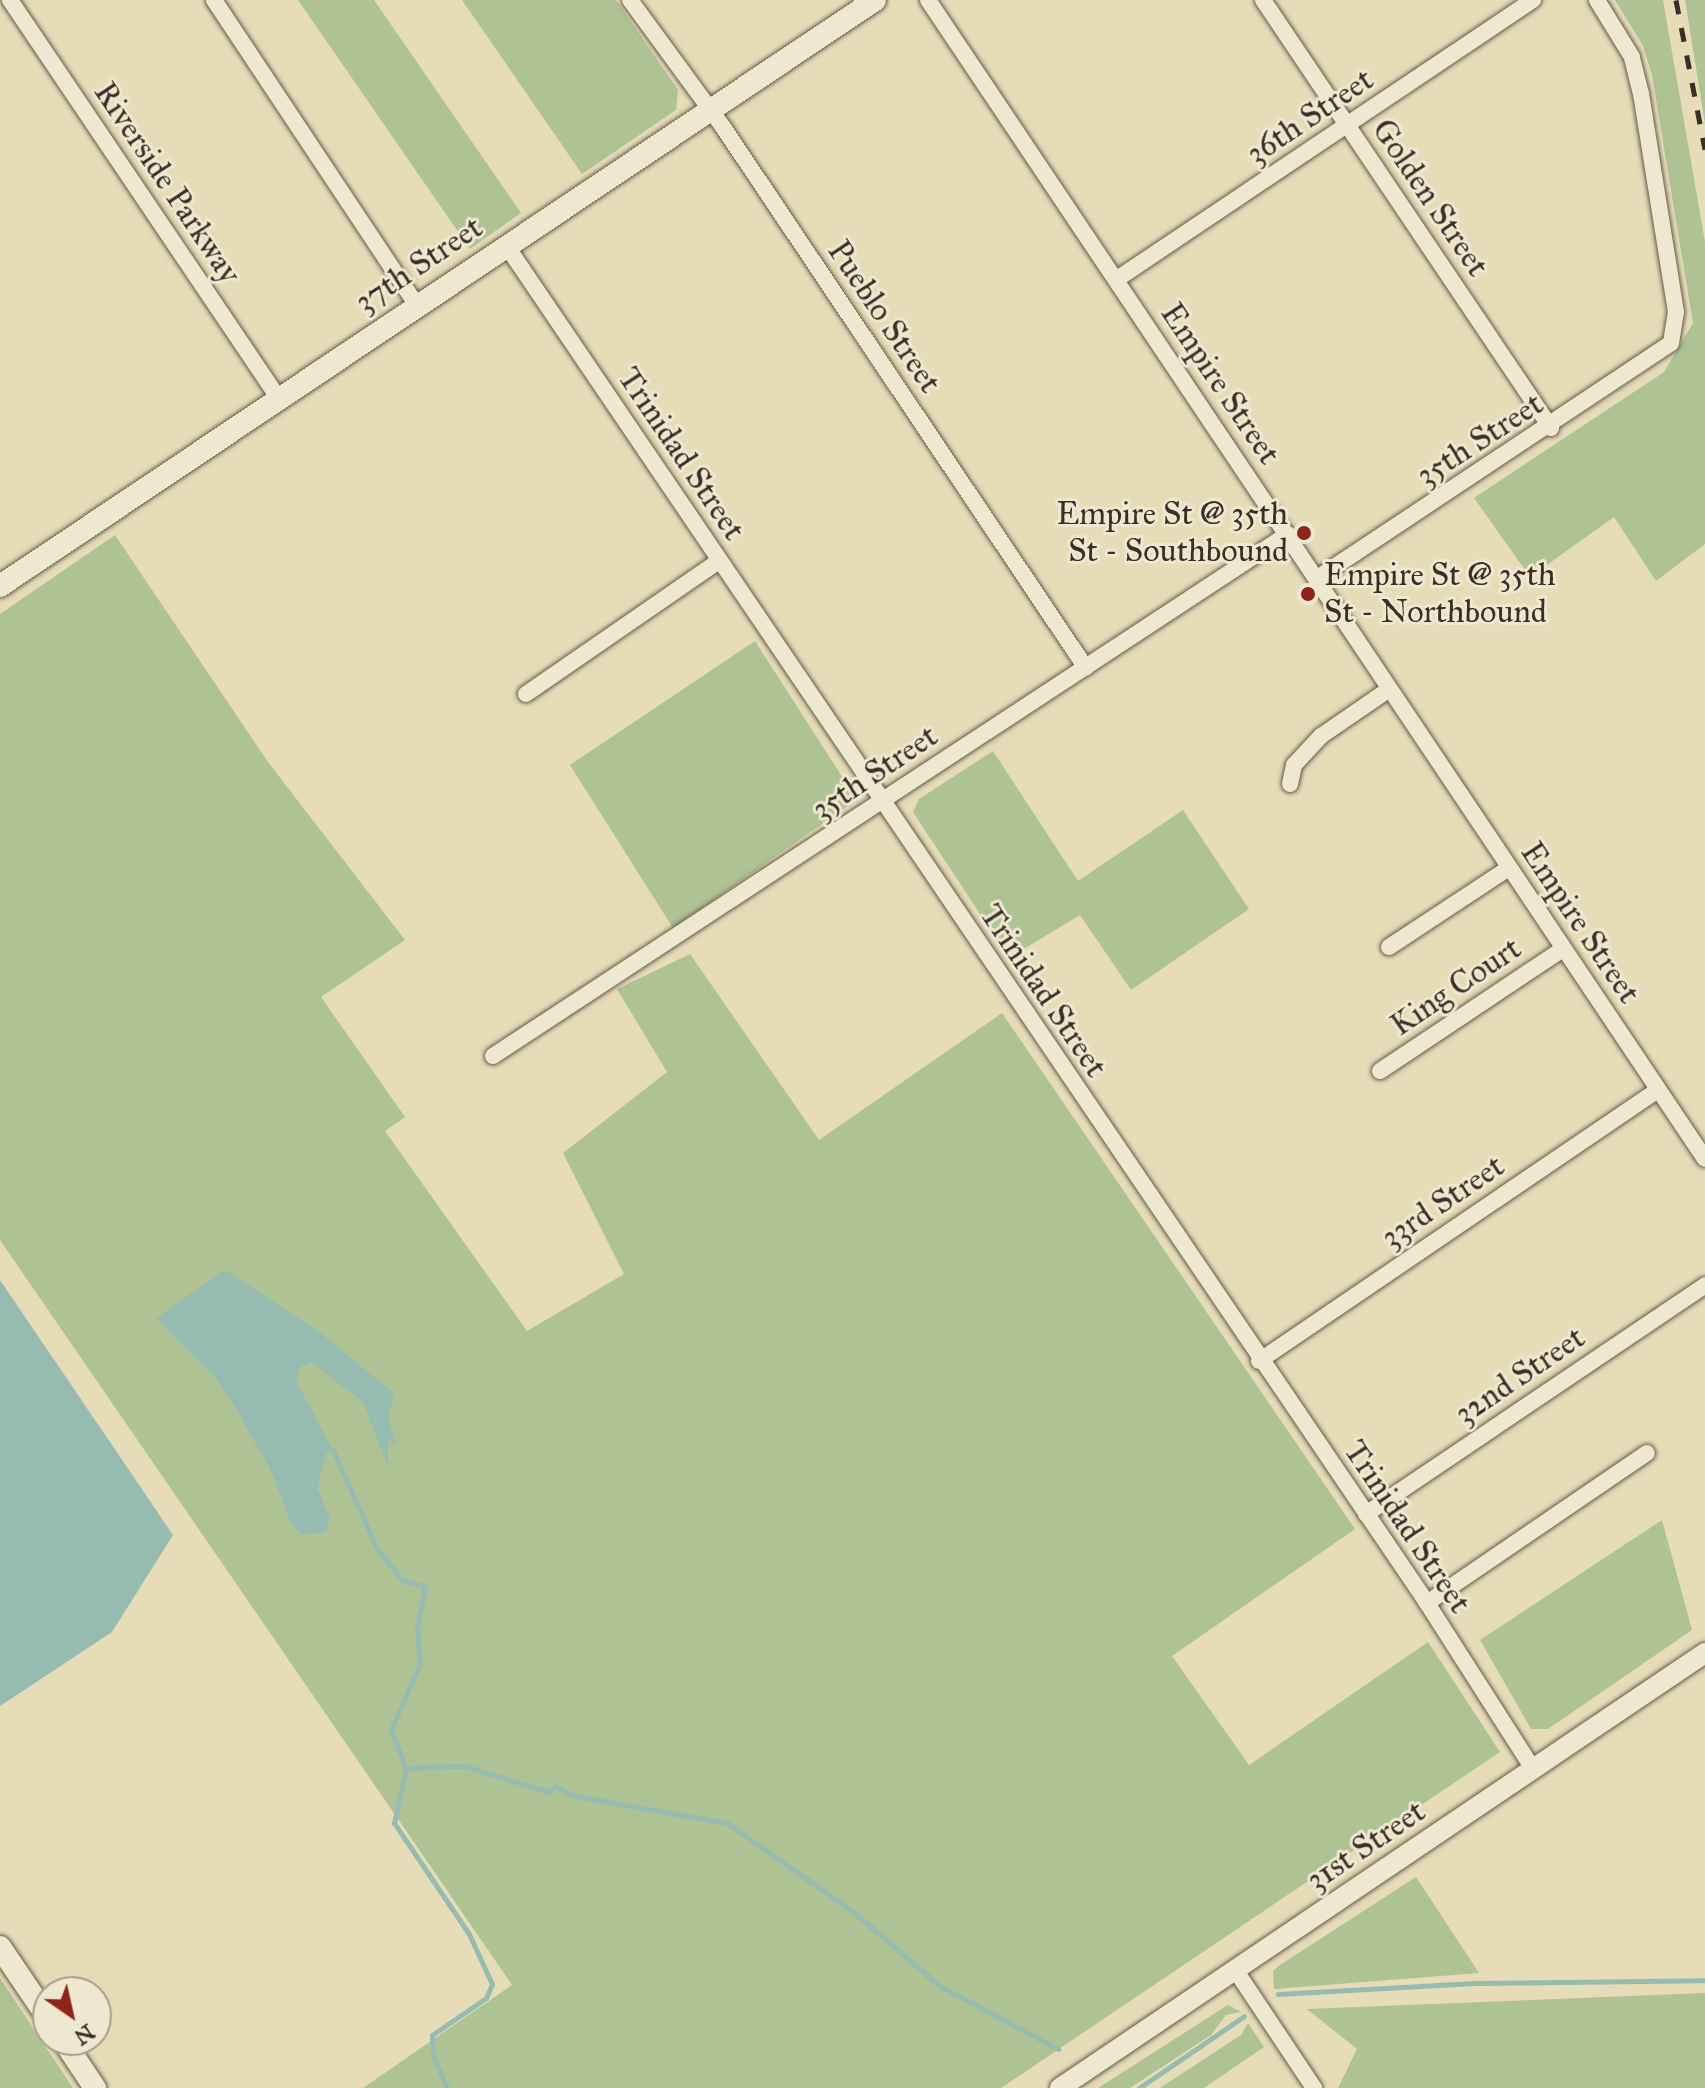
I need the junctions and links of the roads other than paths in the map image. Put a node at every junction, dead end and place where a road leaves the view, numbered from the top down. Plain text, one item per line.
1 (10, 0) edge
2 (214, 0) edge
3 (630, 0) edge
4 (875, 0) edge
5 (928, 0) edge
6 (1263, 0) edge
7 (1533, 0) edge
8 (1597, 0) edge
9 (711, 110) junction
10 (1348, 126) junction
11 (506, 245) junction
12 (1117, 279) junction
13 (417, 305) junction
14 (278, 398) junction
15 (1551, 428) junction
16 (1288, 534) junction
17 (719, 561) junction
18 (1316, 579) junction
19 (0, 586) edge
20 (1086, 668) junction
21 (1388, 690) junction
22 (526, 694) dead end
23 (1290, 784) dead end
24 (882, 804) junction
25 (1509, 868) junction
26 (1389, 947) dead end
27 (1563, 949) junction
28 (493, 1056) dead end
29 (1380, 1071) dead end
30 (1658, 1090) junction
31 (1705, 1159) edge
32 (1705, 1285) edge
33 (1259, 1361) junction
34 (1647, 1453) dead end
35 (1366, 1514) junction
36 (1427, 1603) junction
37 (1705, 1653) edge
38 (1533, 1769) junction
39 (0, 1947) edge
40 (1236, 1971) junction
41 (32, 1994) edge
42 (74, 2056) edge
43 (95, 2088) edge
44 (1060, 2088) edge
45 (1314, 2088) edge

1 - 14 street, Riverside Parkway
2 - 13 street
3 - 9 street, Pueblo Street
4 - 9 main road, 37th Street
5 - 12 street, Empire Street
6 - 10 street, Golden Street
7 - 10 street, 36th Street
8 - 15 street, 35th Street
9 - 11 main road, 37th Street
9 - 20 street, Pueblo Street
10 - 12 street, 36th Street
10 - 15 street, Golden Street
11 - 13 main road, 37th Street
11 - 17 street, Trinidad Street
12 - 16 street, Empire Street
13 - 14 main road, 37th Street
14 - 19 main road, 37th Street
15 - 18 street, 35th Street
16 - 18 street, Empire Street
16 - 20 street, 35th Street
17 - 22 street
17 - 24 street, Trinidad Street
18 - 21 street, Empire Street
20 - 24 street, 35th Street
21 - 23 street
21 - 25 street, Empire Street
24 - 28 street, 35th Street
24 - 33 street, Trinidad Street
25 - 26 street
25 - 27 street, Empire Street
27 - 29 street, King Court
27 - 30 street, Empire Street
30 - 31 street, Empire Street
30 - 33 street, 33rd Street
32 - 35 street, 32nd Street
33 - 35 street, Trinidad Street
34 - 36 street
35 - 36 street, Trinidad Street
36 - 38 street, Trinidad Street
37 - 38 street, 31st Street
38 - 40 street, 31st Street
39 - 41 main road
40 - 44 street, 31st Street
40 - 45 street
42 - 43 main road

